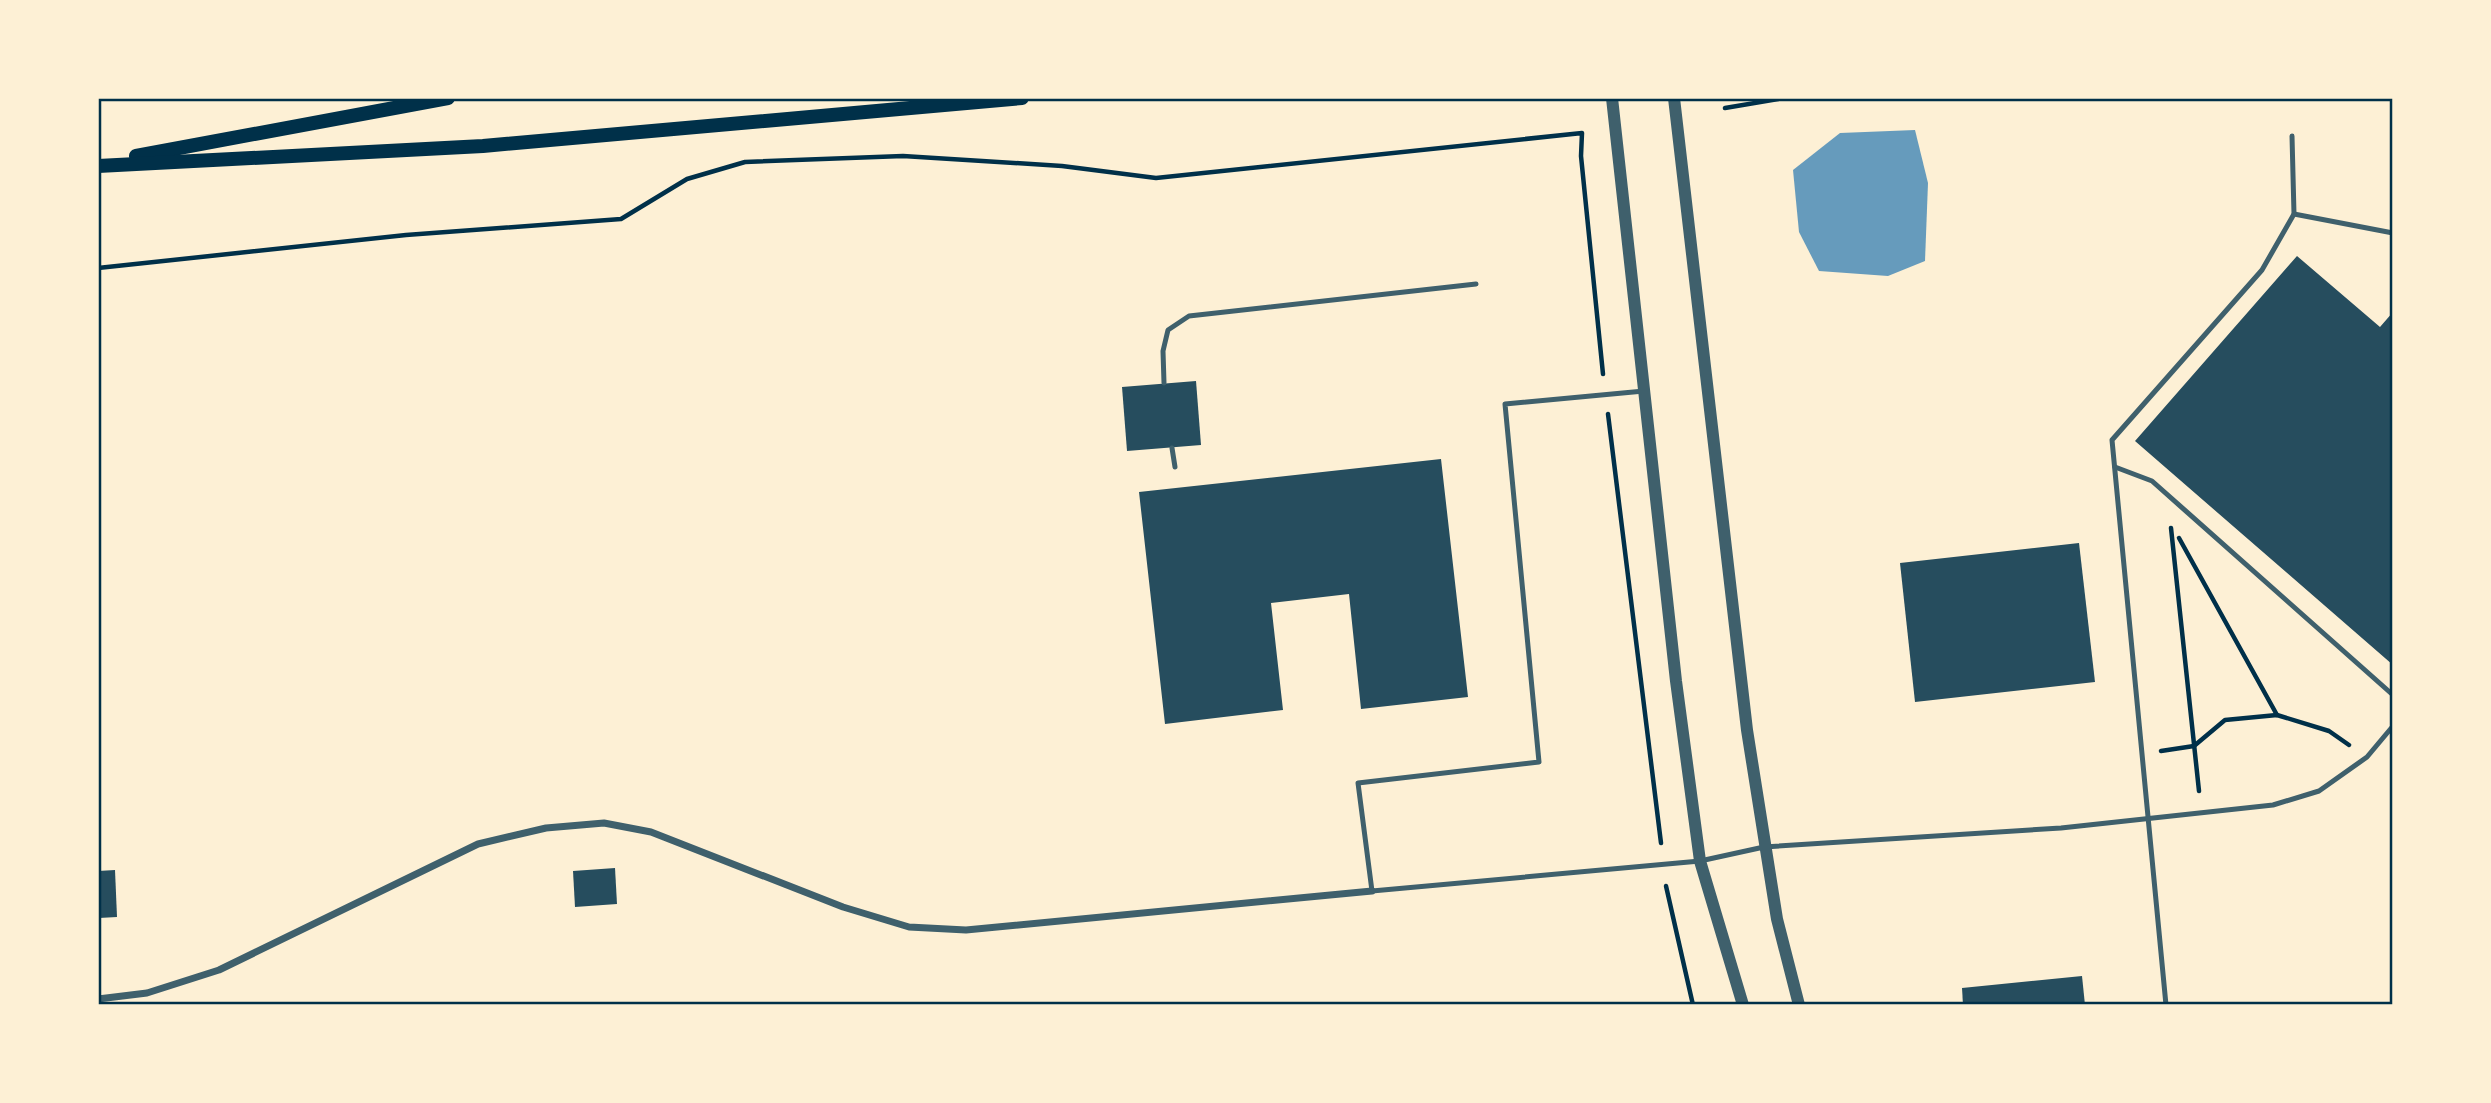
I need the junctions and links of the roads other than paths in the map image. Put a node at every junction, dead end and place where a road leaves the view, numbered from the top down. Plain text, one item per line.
1 (448, 98) edge
2 (1022, 98) edge
3 (1612, 98) edge
4 (1674, 98) edge
5 (2292, 136) dead end
6 (98, 164) edge
7 (2294, 214) junction
8 (2393, 233) edge
9 (1476, 284) dead end
10 (1164, 383) dead end
11 (1644, 391) junction
12 (1172, 448) dead end
13 (1175, 467) dead end
14 (2115, 467) junction
15 (2393, 695) edge
16 (2393, 726) edge
17 (2147, 819) junction
18 (1764, 848) junction
19 (1700, 861) junction
20 (1372, 891) junction
21 (98, 999) edge
22 (1744, 1005) edge
23 (1799, 1005) edge
24 (2166, 1005) edge

1 - 6 main road
2 - 6 main road
3 - 11 street
4 - 18 street
5 - 7 lane
7 - 8 lane
7 - 14 lane
9 - 10 lane
11 - 19 street
11 - 20 lane
12 - 13 lane
14 - 15 lane
14 - 17 lane
16 - 17 lane
17 - 18 lane
17 - 24 lane
18 - 19 lane
18 - 23 street
19 - 20 lane
19 - 22 street
20 - 21 street

